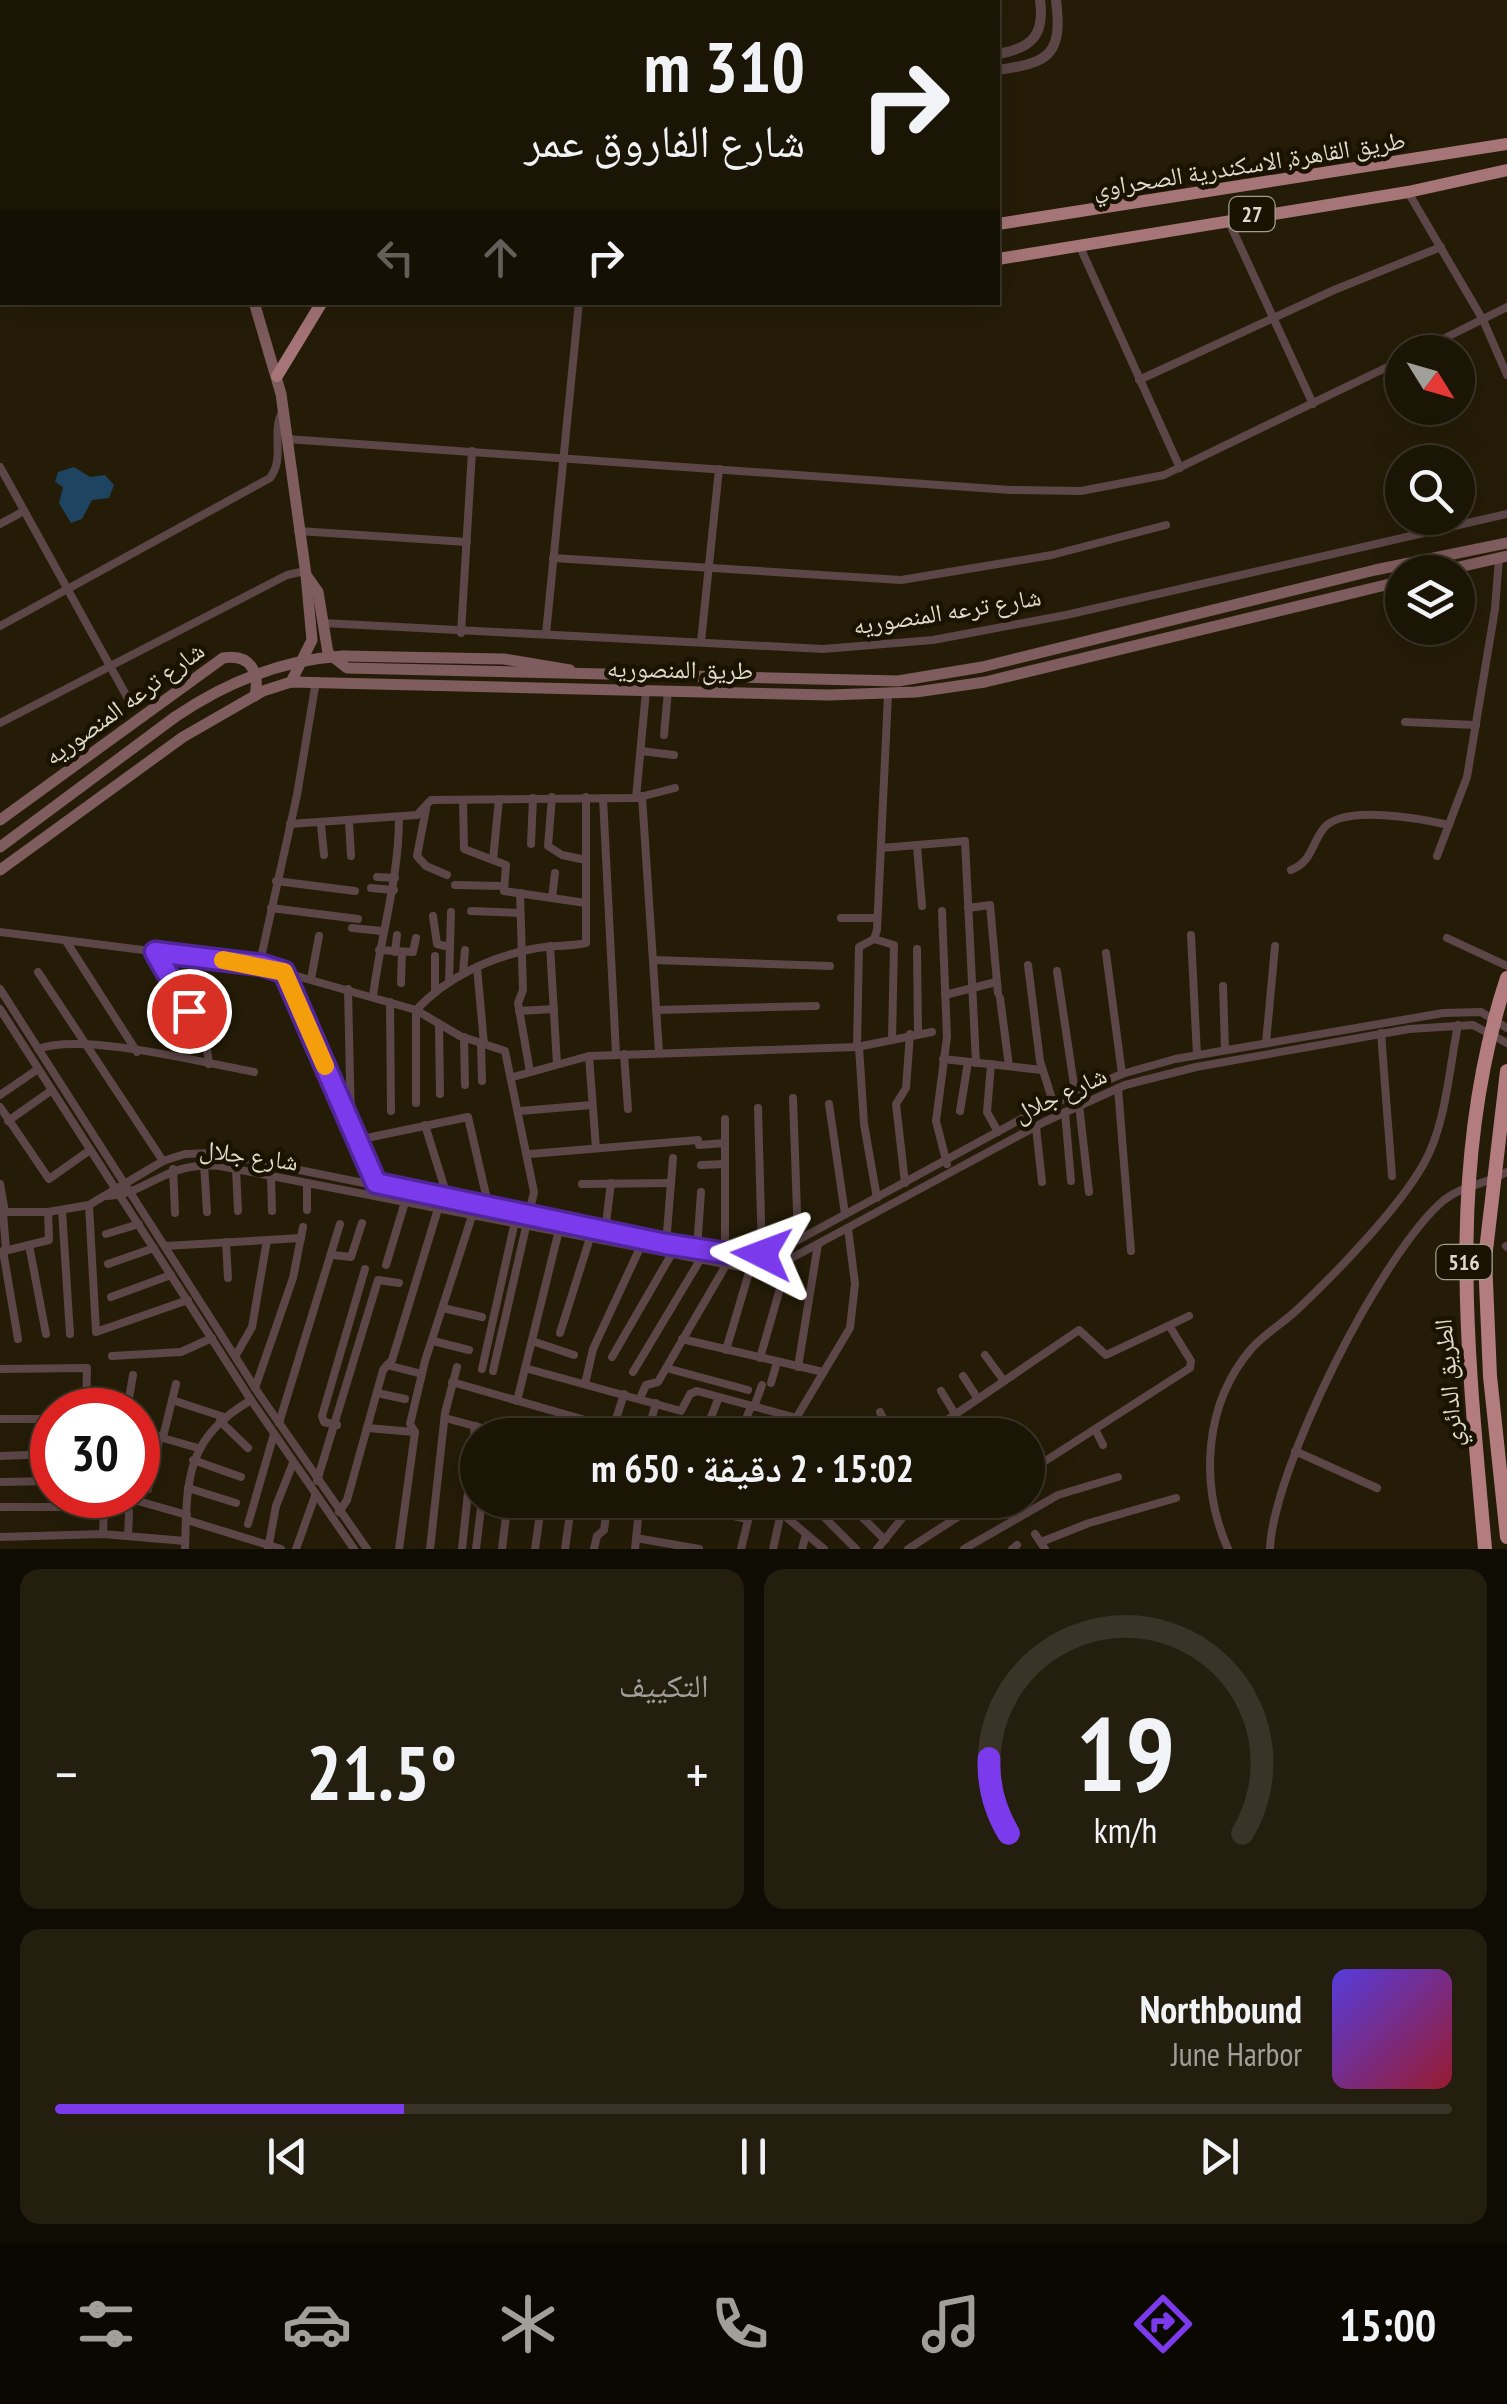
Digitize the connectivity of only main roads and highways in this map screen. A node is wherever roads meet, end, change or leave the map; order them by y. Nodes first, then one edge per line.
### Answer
1 (1507, 144) edge
2 (1507, 170) edge
3 (1000, 224) edge
4 (1000, 259) edge
5 (255, 305) edge
6 (320, 305) edge
7 (277, 376) junction
8 (1507, 543) edge
9 (1503, 557) edge
10 (1475, 563) edge
11 (306, 573) junction
12 (1385, 585) edge
13 (1179, 618) junction
14 (1183, 634) junction
15 (589, 676) junction
16 (291, 682) junction
17 (254, 696) junction
18 (0, 820) edge
19 (0, 846) edge
20 (0, 870) edge
21 (1507, 978) edge
22 (1507, 1071) edge
23 (1507, 1538) edge
24 (1485, 1549) edge

1 - 3 highway, طريق القاهرة, الاسكندرية الصحراوي / 27
2 - 4 highway, طريق القاهرة, الاسكندرية الصحراوي / 27
5 - 7 main road
6 - 7 highway
7 - 11 main road
8 - 13 main road, طريق المنصوريه
9 - 10 main road
11 - 15 main road, طريق المنصوريه
11 - 16 main road
12 - 14 main road, طريق المنصوريه
13 - 14 main road
13 - 15 main road, طريق المنصوريه
14 - 16 main road, طريق المنصوريه
15 - 19 main road, bridge
16 - 17 main road, طريق المنصوريه
17 - 18 main road, شارع ترعه المنصوريه
17 - 20 main road, طريق المنصوريه
21 - 24 highway, الطريق الدائري / 516, bridge
22 - 23 highway, الطريق الدائري / 516, bridge

